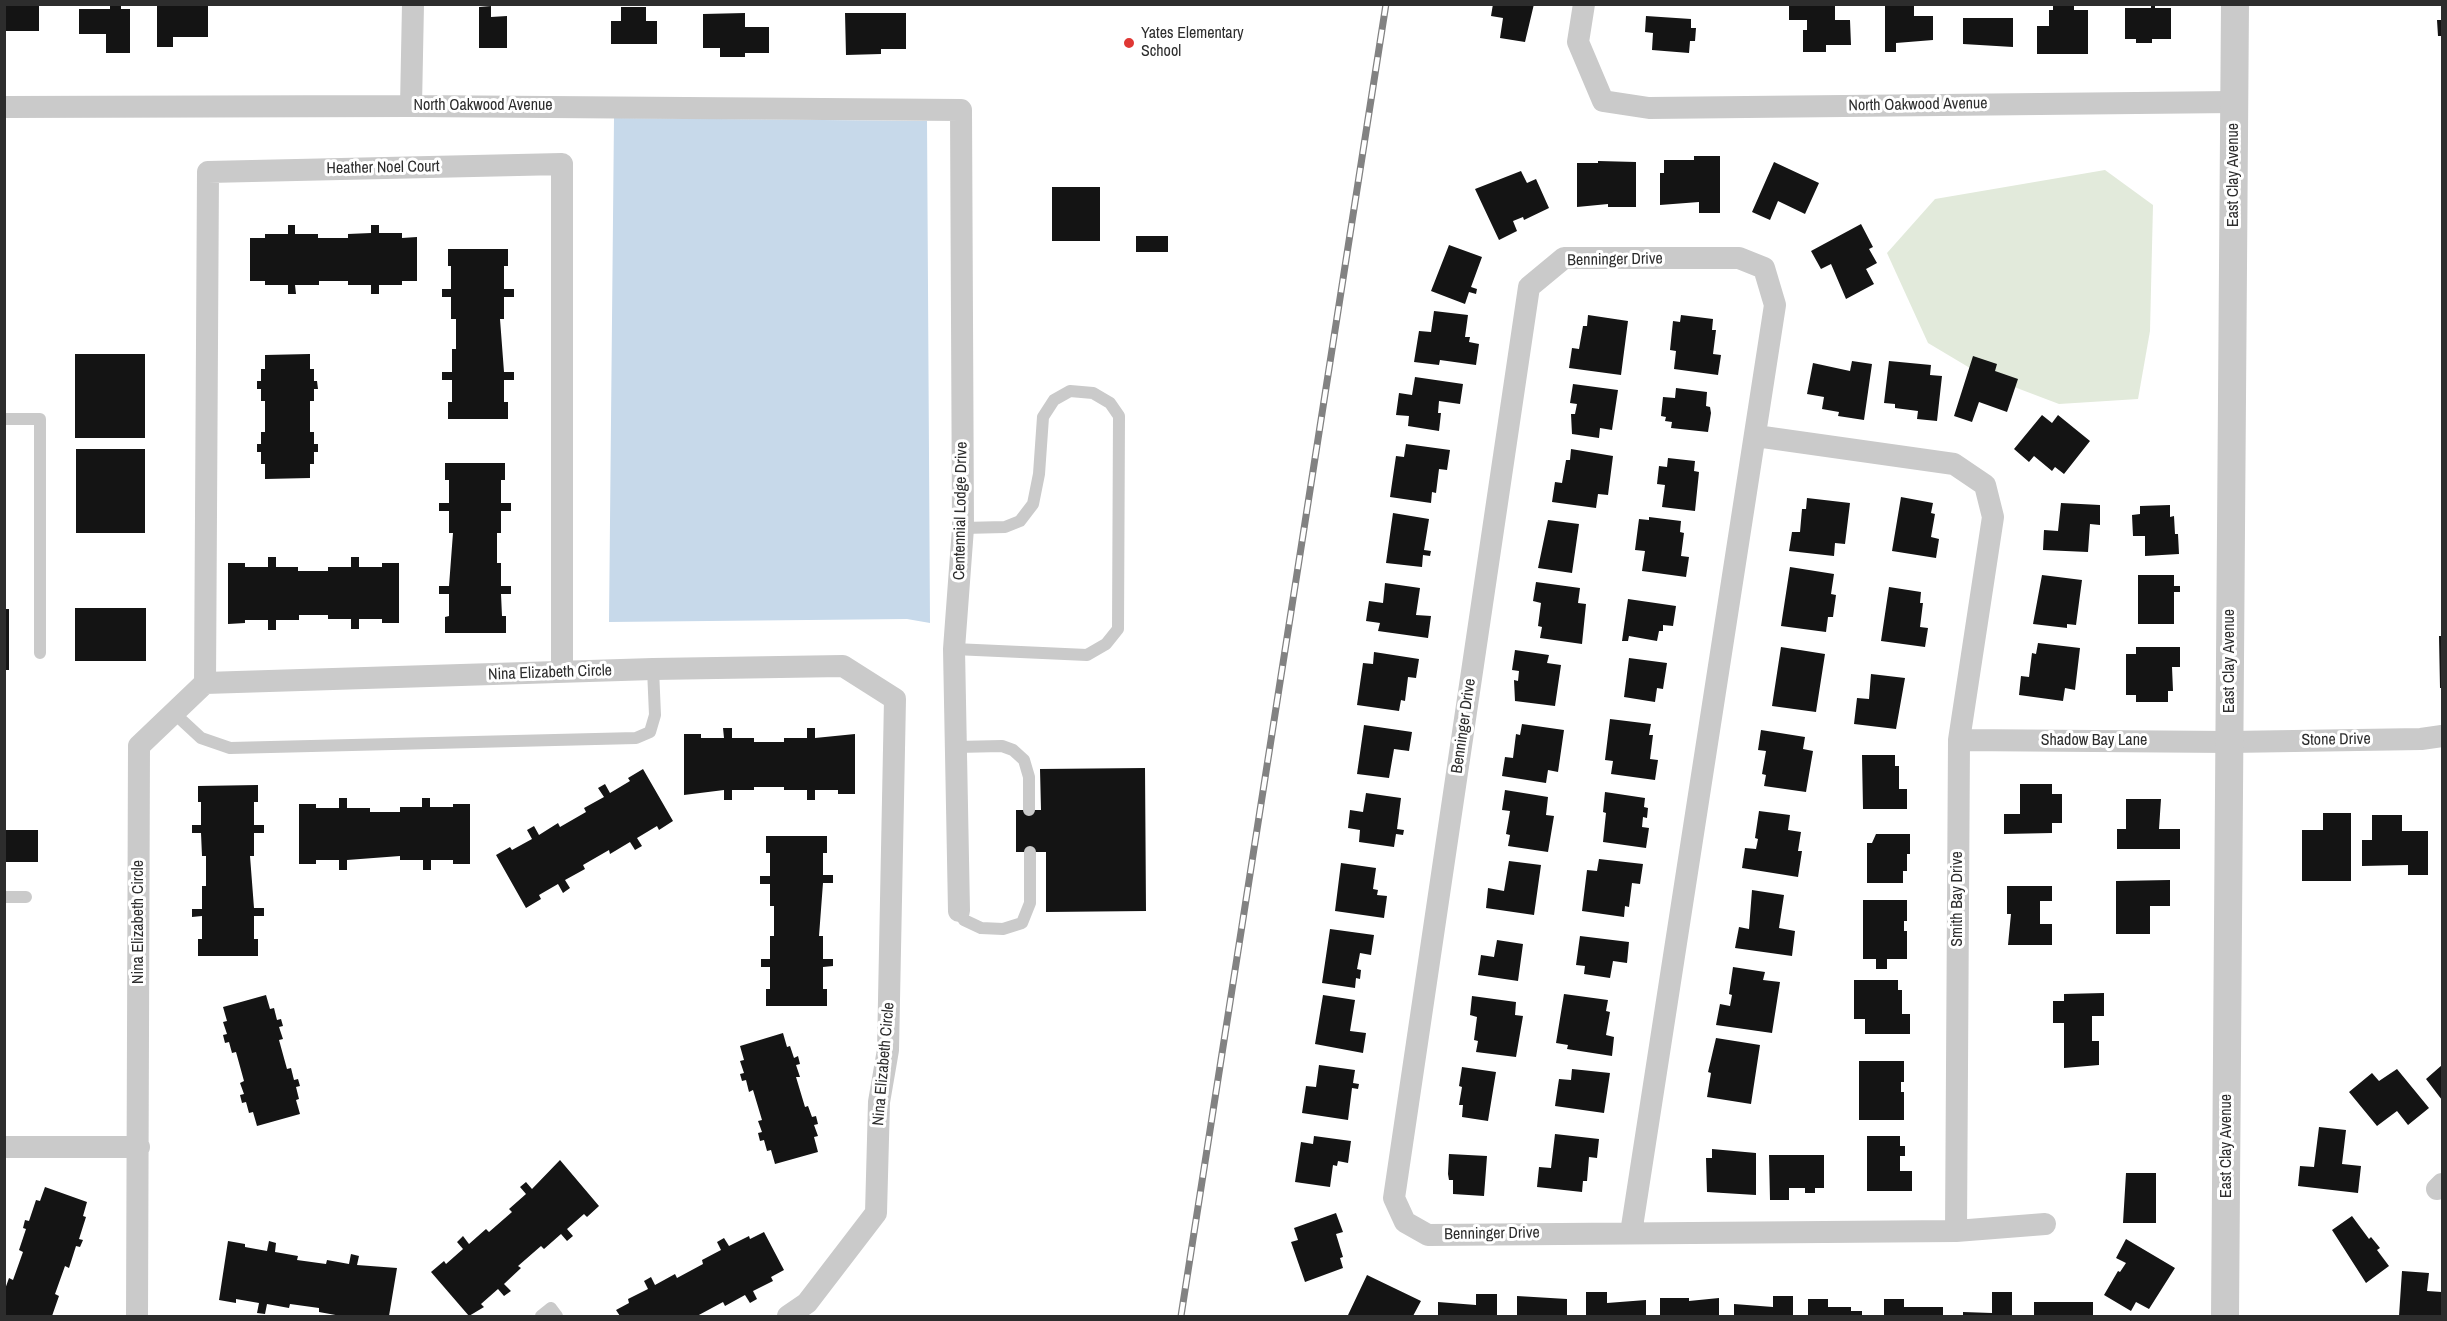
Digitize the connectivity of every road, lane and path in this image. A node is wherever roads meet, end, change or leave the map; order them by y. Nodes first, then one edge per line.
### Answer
1 (413, 4) edge
2 (1584, 4) edge
3 (2235, 4) edge
4 (2234, 102) junction
5 (411, 106) junction
6 (4, 107) edge
7 (961, 110) joint
8 (4, 419) edge
9 (1756, 436) junction
10 (963, 528) junction
11 (954, 649) junction
12 (40, 653) dead end
13 (652, 669) junction
14 (562, 672) junction
15 (205, 683) junction
16 (174, 713) junction
17 (2442, 735) edge
18 (1959, 740) junction
19 (2230, 742) junction
20 (956, 747) junction
21 (1029, 810) dead end
22 (1030, 852) dead end
23 (4, 897) edge
24 (26, 897) dead end
25 (959, 911) joint
26 (4, 1147) edge
27 (139, 1147) junction
28 (2045, 1224) dead end
29 (1956, 1231) junction
30 (1631, 1233) junction
31 (137, 1317) edge
32 (541, 1317) edge
33 (557, 1317) edge
34 (788, 1317) edge
35 (2225, 1317) edge

1 - 5 street
2 - 4 street, North Oakwood Avenue
3 - 4 street, East Clay Avenue
4 - 19 street, East Clay Avenue
5 - 6 street, North Oakwood Avenue
5 - 7 street, North Oakwood Avenue
7 - 10 street, Centennial Lodge Drive
8 - 12 lane
9 - 18 street, Smith Bay Drive
9 - 30 street, Benninger Drive
9 - 30 street, Benninger Drive
10 - 11 street, Centennial Lodge Drive
10 - 11 lane
11 - 20 street, Centennial Lodge Drive
13 - 14 street, Nina Elizabeth Circle
13 - 16 lane
13 - 34 street, Nina Elizabeth Circle
14 - 15 street, Nina Elizabeth Circle
14 - 15 street, Heather Noel Court
15 - 16 street, Nina Elizabeth Circle
16 - 27 street, Nina Elizabeth Circle
17 - 19 street, Stone Drive
18 - 19 street, Shadow Bay Lane
18 - 29 street, Smith Bay Drive
19 - 35 street, East Clay Avenue
20 - 21 lane
20 - 25 street, Centennial Lodge Drive
22 - 25 lane
23 - 24 lane
26 - 27 street
27 - 31 street, Nina Elizabeth Circle
28 - 29 street
29 - 30 street
32 - 33 lane

